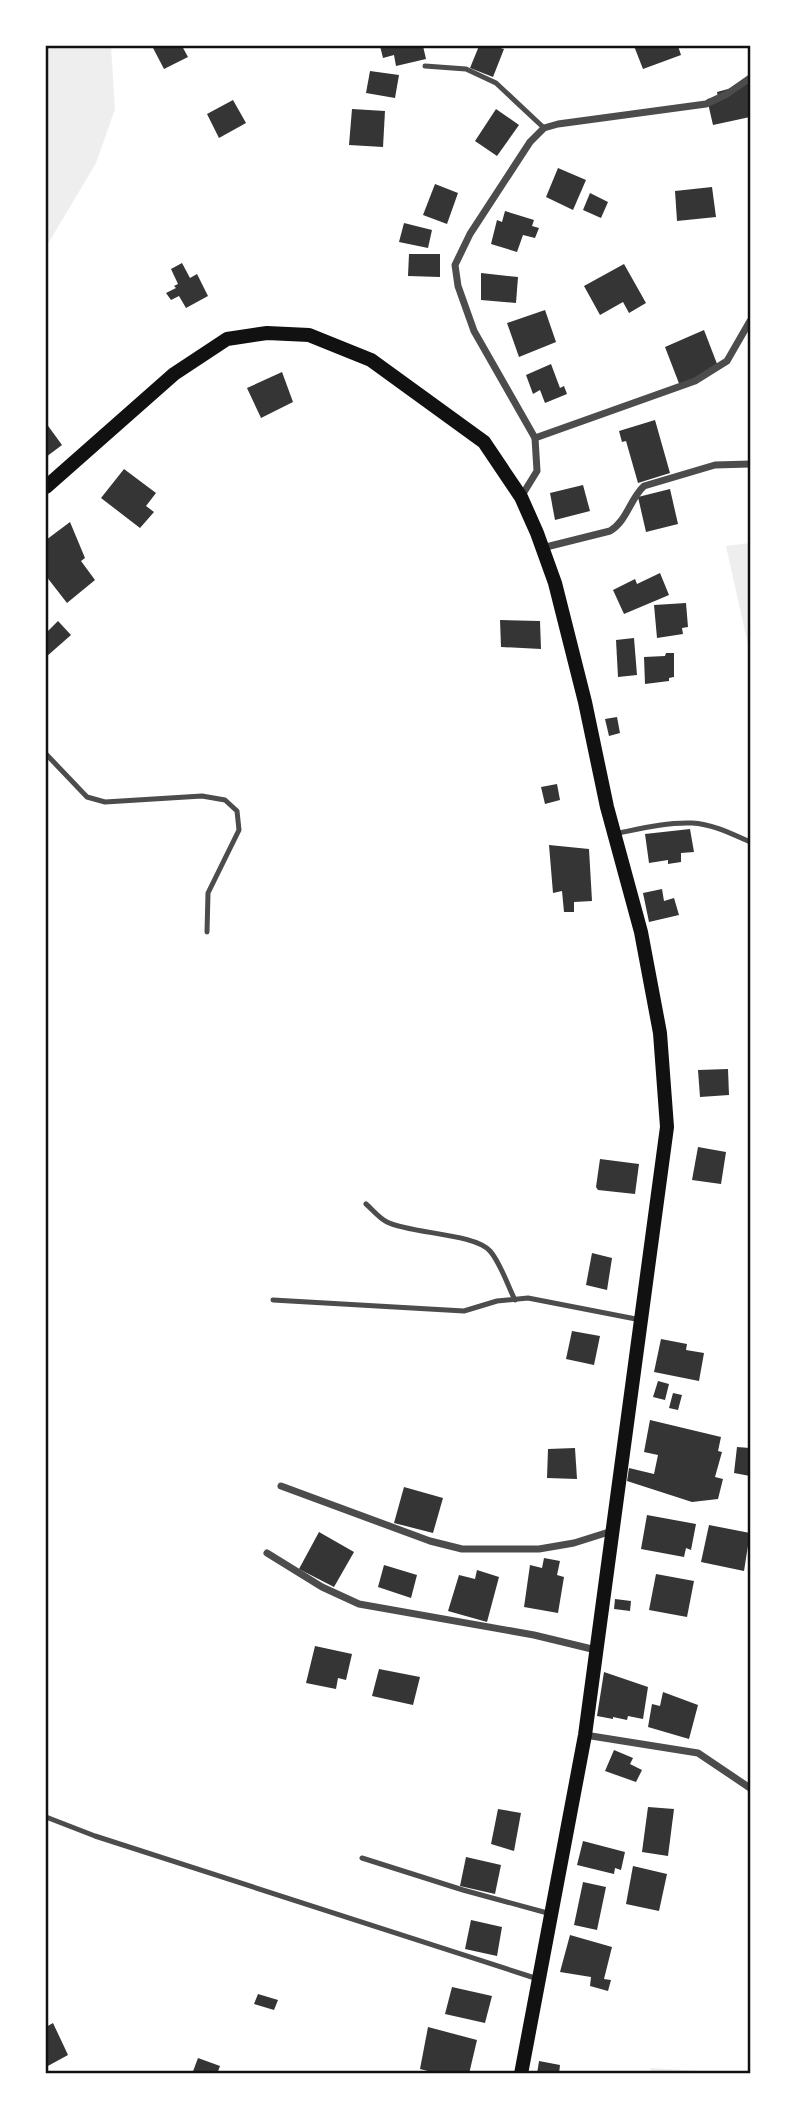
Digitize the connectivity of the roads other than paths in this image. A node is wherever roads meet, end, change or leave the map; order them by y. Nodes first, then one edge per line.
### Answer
1 (425, 66) dead end
2 (751, 78) edge
3 (544, 128) junction
4 (751, 321) edge
5 (535, 438) junction
6 (751, 464) edge
7 (46, 487) edge
8 (521, 497) junction
9 (542, 548) junction
10 (46, 754) edge
11 (614, 834) junction
12 (751, 842) edge
13 (207, 932) dead end
14 (366, 1204) dead end
15 (273, 1300) dead end
16 (515, 1300) junction
17 (641, 1320) junction
18 (281, 1486) dead end
19 (612, 1531) junction
20 (267, 1553) dead end
21 (596, 1650) junction
22 (585, 1735) junction
23 (751, 1788) edge
24 (46, 1817) edge
25 (362, 1858) dead end
26 (551, 1914) junction
27 (538, 1979) junction
28 (521, 2074) edge

1 - 3 lane
2 - 3 street
3 - 5 street
4 - 5 street
5 - 8 street
6 - 9 street
7 - 8 main road
8 - 9 main road
9 - 11 main road
10 - 13 lane
11 - 12 lane
11 - 17 main road
14 - 16 lane
15 - 16 lane
16 - 17 lane
17 - 19 main road
18 - 19 street
19 - 21 main road
20 - 21 street
21 - 22 main road
22 - 23 street
22 - 26 main road
24 - 27 lane
25 - 26 lane
26 - 27 main road
27 - 28 main road

